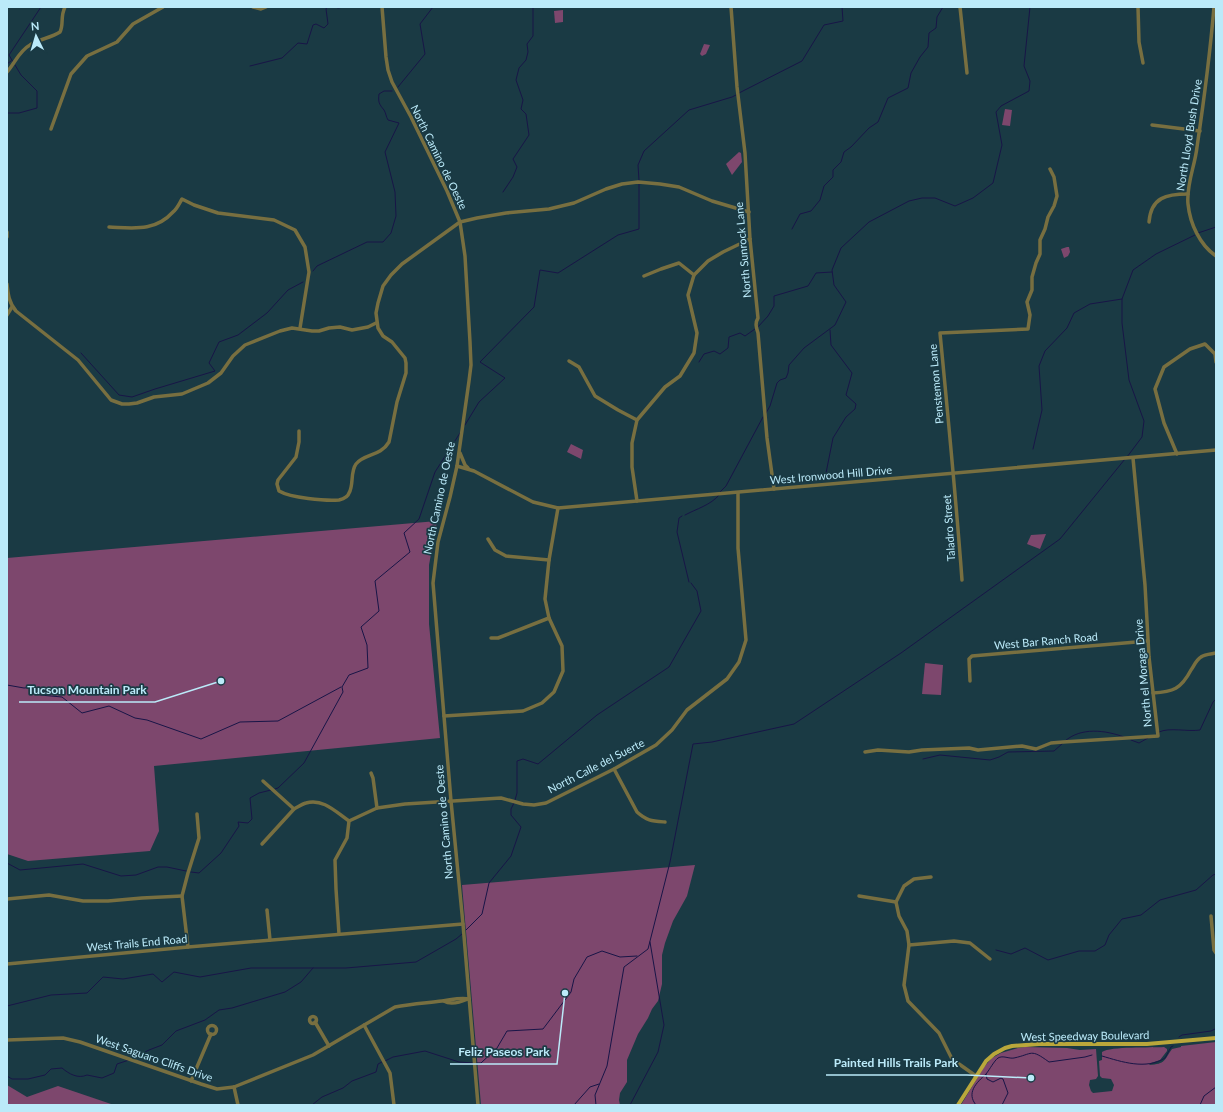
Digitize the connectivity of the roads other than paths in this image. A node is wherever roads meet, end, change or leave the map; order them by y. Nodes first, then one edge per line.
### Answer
1 (65, 7) edge
2 (163, 7) edge
3 (253, 7) edge
4 (266, 7) edge
5 (382, 7) edge
6 (731, 7) edge
7 (960, 7) edge
8 (1138, 7) edge
9 (1214, 7) edge
10 (1143, 63) dead end
11 (7, 72) edge
12 (967, 73) dead end
13 (1152, 125) dead end
14 (51, 129) dead end
15 (1200, 132) junction
16 (1050, 168) dead end
17 (1188, 194) junction
18 (749, 212) junction
19 (460, 222) junction
20 (1149, 222) dead end
21 (109, 227) dead end
22 (7, 232) edge
23 (7, 237) edge
24 (750, 239) junction
25 (1216, 256) edge
26 (694, 275) junction
27 (644, 276) dead end
28 (7, 284) edge
29 (12, 306) junction
30 (7, 315) edge
31 (376, 323) junction
32 (300, 328) junction
33 (569, 362) dead end
34 (1216, 362) edge
35 (637, 420) junction
36 (299, 431) dead end
37 (1216, 450) edge
38 (459, 451) junction
39 (1177, 454) junction
40 (1133, 458) junction
41 (457, 466) junction
42 (471, 470) junction
43 (954, 474) junction
44 (774, 490) junction
45 (738, 493) junction
46 (637, 501) junction
47 (558, 508) junction
48 (488, 539) dead end
49 (549, 560) junction
50 (962, 580) dead end
51 (549, 618) junction
52 (491, 638) dead end
53 (1148, 641) junction
54 (1216, 653) edge
55 (970, 682) dead end
56 (1153, 693) junction
57 (444, 716) junction
58 (865, 752) dead end
59 (614, 769) junction
60 (371, 773) dead end
61 (263, 781) dead end
62 (451, 801) junction
63 (377, 808) junction
64 (294, 809) junction
65 (197, 814) dead end
66 (349, 821) junction
67 (665, 822) dead end
68 (262, 844) dead end
69 (931, 877) dead end
70 (182, 896) junction
71 (859, 896) dead end
72 (7, 899) edge
73 (896, 902) junction
74 (267, 910) dead end
75 (1211, 916) dead end
76 (463, 924) junction
77 (339, 934) junction
78 (270, 940) junction
79 (909, 945) junction
80 (188, 947) junction
81 (1216, 953) edge
82 (990, 959) dead end
83 (7, 964) edge
84 (470, 999) junction
85 (315, 1022) dead end
86 (364, 1025) junction
87 (211, 1034) dead end
88 (1216, 1038) edge
89 (7, 1040) edge
90 (329, 1046) junction
91 (976, 1076) junction
92 (191, 1081) junction
93 (234, 1087) junction
94 (238, 1105) edge
95 (394, 1105) edge
96 (478, 1105) edge
97 (958, 1105) edge

1 - 11 street
2 - 14 street
3 - 4 street
5 - 19 street, North Camino de Oeste
6 - 18 street, North Sunrock Lane
7 - 12 street
8 - 10 street
9 - 15 street, North Lloyd Bush Drive
13 - 15 street
15 - 17 street, North Lloyd Bush Drive
16 - 43 street, Penstemon Lane
17 - 20 street
17 - 25 street, North Lloyd Bush Drive
18 - 19 street
18 - 24 street, North Sunrock Lane
19 - 31 street
19 - 38 street, North Camino de Oeste
21 - 32 street
22 - 23 street
24 - 26 street
24 - 44 street, North Sunrock Lane
26 - 27 street
26 - 35 street
28 - 29 street
29 - 30 street
29 - 32 street
31 - 32 street
31 - 36 street
33 - 35 street
34 - 39 street
35 - 46 street
37 - 39 street, West Ironwood Hill Drive
38 - 41 street, North Camino de Oeste
38 - 42 street
39 - 40 street, West Ironwood Hill Drive
40 - 43 street, West Ironwood Hill Drive
40 - 53 street, North el Moraga Drive
41 - 42 street, West Ironwood Hill Drive
41 - 57 street, North Camino de Oeste
42 - 47 street, West Ironwood Hill Drive
43 - 44 street, West Ironwood Hill Drive
43 - 50 street, Taladro Street
44 - 45 street, West Ironwood Hill Drive
45 - 46 street, West Ironwood Hill Drive
45 - 59 street, North Calle del Suerte
46 - 47 street, West Ironwood Hill Drive
47 - 49 street
48 - 49 street
49 - 51 street
51 - 52 street
51 - 57 street
53 - 55 street, West Bar Ranch Road
53 - 56 street, North el Moraga Drive
54 - 56 street
56 - 58 street, North el Moraga Drive
57 - 62 street, North Camino de Oeste
59 - 62 street, North Calle del Suerte
59 - 67 street
60 - 63 street
61 - 64 street
62 - 63 street, North Calle del Suerte
62 - 76 street, North Camino de Oeste
63 - 66 street, North Calle del Suerte
64 - 66 street
64 - 68 street
65 - 70 street
66 - 77 street
69 - 73 street
70 - 72 street
70 - 80 street
71 - 73 street
73 - 79 street
74 - 78 street
75 - 81 street
76 - 77 street, West Trails End Road
76 - 84 street, North Camino de Oeste
77 - 78 street, West Trails End Road
78 - 80 street, West Trails End Road
79 - 82 street
79 - 91 street
80 - 83 street, West Trails End Road
84 - 86 street, West Saguaro Cliffs Drive
84 - 96 street, North Camino de Oeste
85 - 90 street
86 - 90 street, West Saguaro Cliffs Drive
86 - 95 street
87 - 92 street
88 - 91 main road, West Speedway Boulevard
89 - 92 street, West Saguaro Cliffs Drive
90 - 93 street, West Saguaro Cliffs Drive
91 - 97 main road, West Speedway Boulevard
92 - 93 street, West Saguaro Cliffs Drive
93 - 94 street

